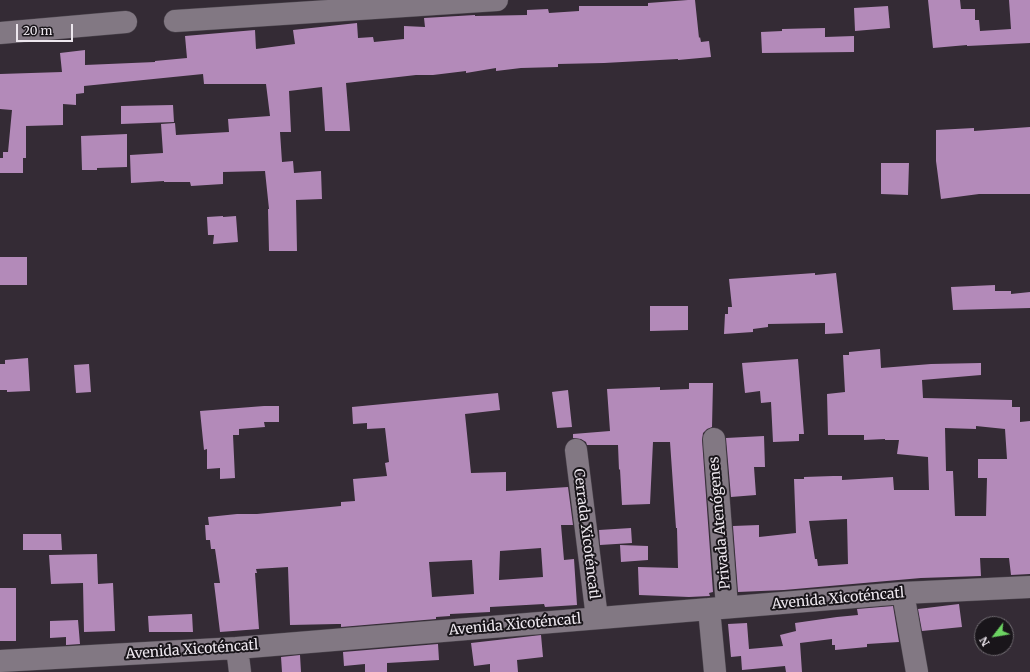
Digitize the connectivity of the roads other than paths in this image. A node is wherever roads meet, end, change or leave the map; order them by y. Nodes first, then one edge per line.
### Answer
1 (497, 0) edge
2 (126, 22) dead end
3 (175, 22) dead end
4 (0, 33) edge
5 (714, 439) dead end
6 (576, 450) dead end
7 (1030, 587) edge
8 (903, 593) junction
9 (718, 608) junction
10 (597, 618) junction
11 (237, 648) junction
12 (0, 661) edge
13 (240, 672) edge
14 (715, 672) edge
15 (917, 672) edge

1 - 3 street
2 - 4 street
5 - 9 street, Privada Atenógenes
6 - 10 street, Cerrada Xicoténcatl
7 - 8 street, Avenida Xicoténcatl
8 - 9 street, Avenida Xicoténcatl
8 - 15 street
9 - 10 street, Avenida Xicoténcatl
9 - 14 street, Privada Atenógenes
10 - 11 street, Avenida Xicoténcatl
11 - 12 street, Avenida Xicoténcatl
11 - 13 street

